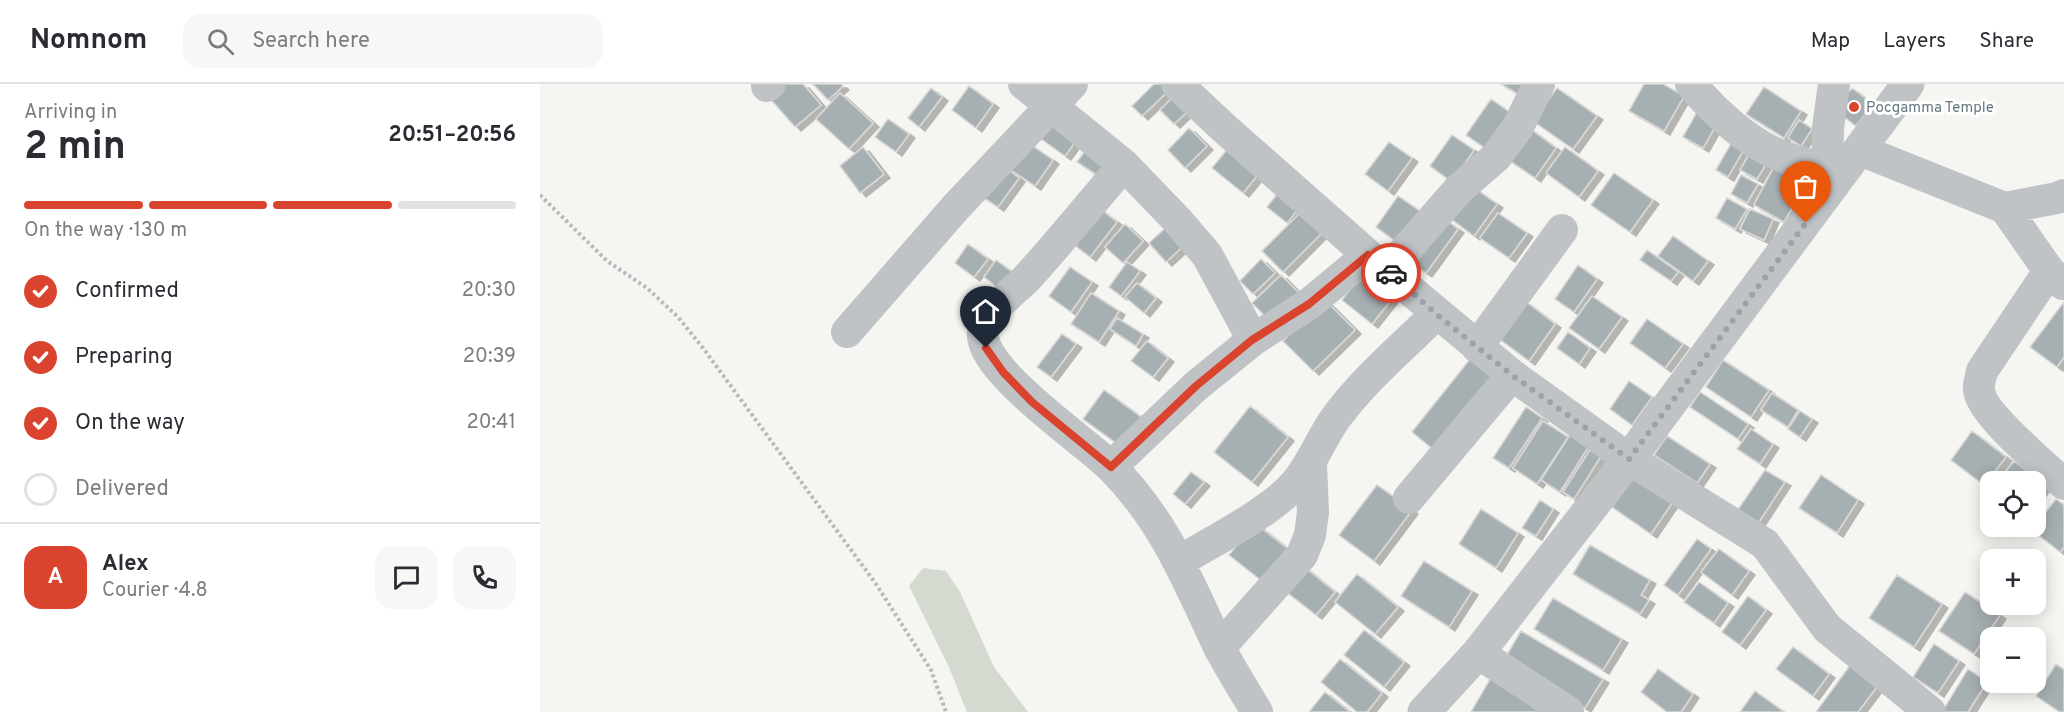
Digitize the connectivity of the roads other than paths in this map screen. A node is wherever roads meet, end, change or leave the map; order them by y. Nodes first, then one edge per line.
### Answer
1 (1024, 84) edge
2 (1177, 84) edge
3 (1539, 84) edge
4 (1691, 84) edge
5 (1834, 84) edge
6 (1908, 84) edge
7 (1062, 95) edge
8 (1860, 150) junction
9 (1125, 165) junction
10 (1830, 178) junction
11 (2064, 195) edge
12 (2005, 208) junction
13 (1562, 230) dead end
14 (1378, 263) junction
15 (2056, 278) edge
16 (1436, 314) junction
17 (847, 332) dead end
18 (1252, 340) junction
19 (1477, 347) junction
20 (1512, 375) junction
21 (1629, 459) junction
22 (1311, 463) junction
23 (1111, 467) junction
24 (2064, 484) edge
25 (1409, 498) dead end
26 (1180, 561) junction
27 (1220, 647) junction
28 (1478, 653) junction
29 (1257, 712) edge
30 (1424, 712) edge
31 (1568, 712) edge
32 (1930, 712) edge

1 - 7 street
2 - 14 street
3 - 14 street
4 - 10 street
5 - 10 street
6 - 8 street
7 - 9 street
7 - 17 street
8 - 10 street
8 - 12 street
9 - 18 street
9 - 23 street
10 - 21 street
11 - 12 street
12 - 15 street
13 - 19 street
14 - 16 street
14 - 18 street
15 - 24 street
16 - 19 street
16 - 22 street
18 - 23 street
19 - 20 street
20 - 21 street
20 - 25 street
21 - 28 street
21 - 32 street
22 - 26 street
22 - 27 street
23 - 26 street
26 - 27 street
27 - 29 street
28 - 30 street
28 - 31 street

